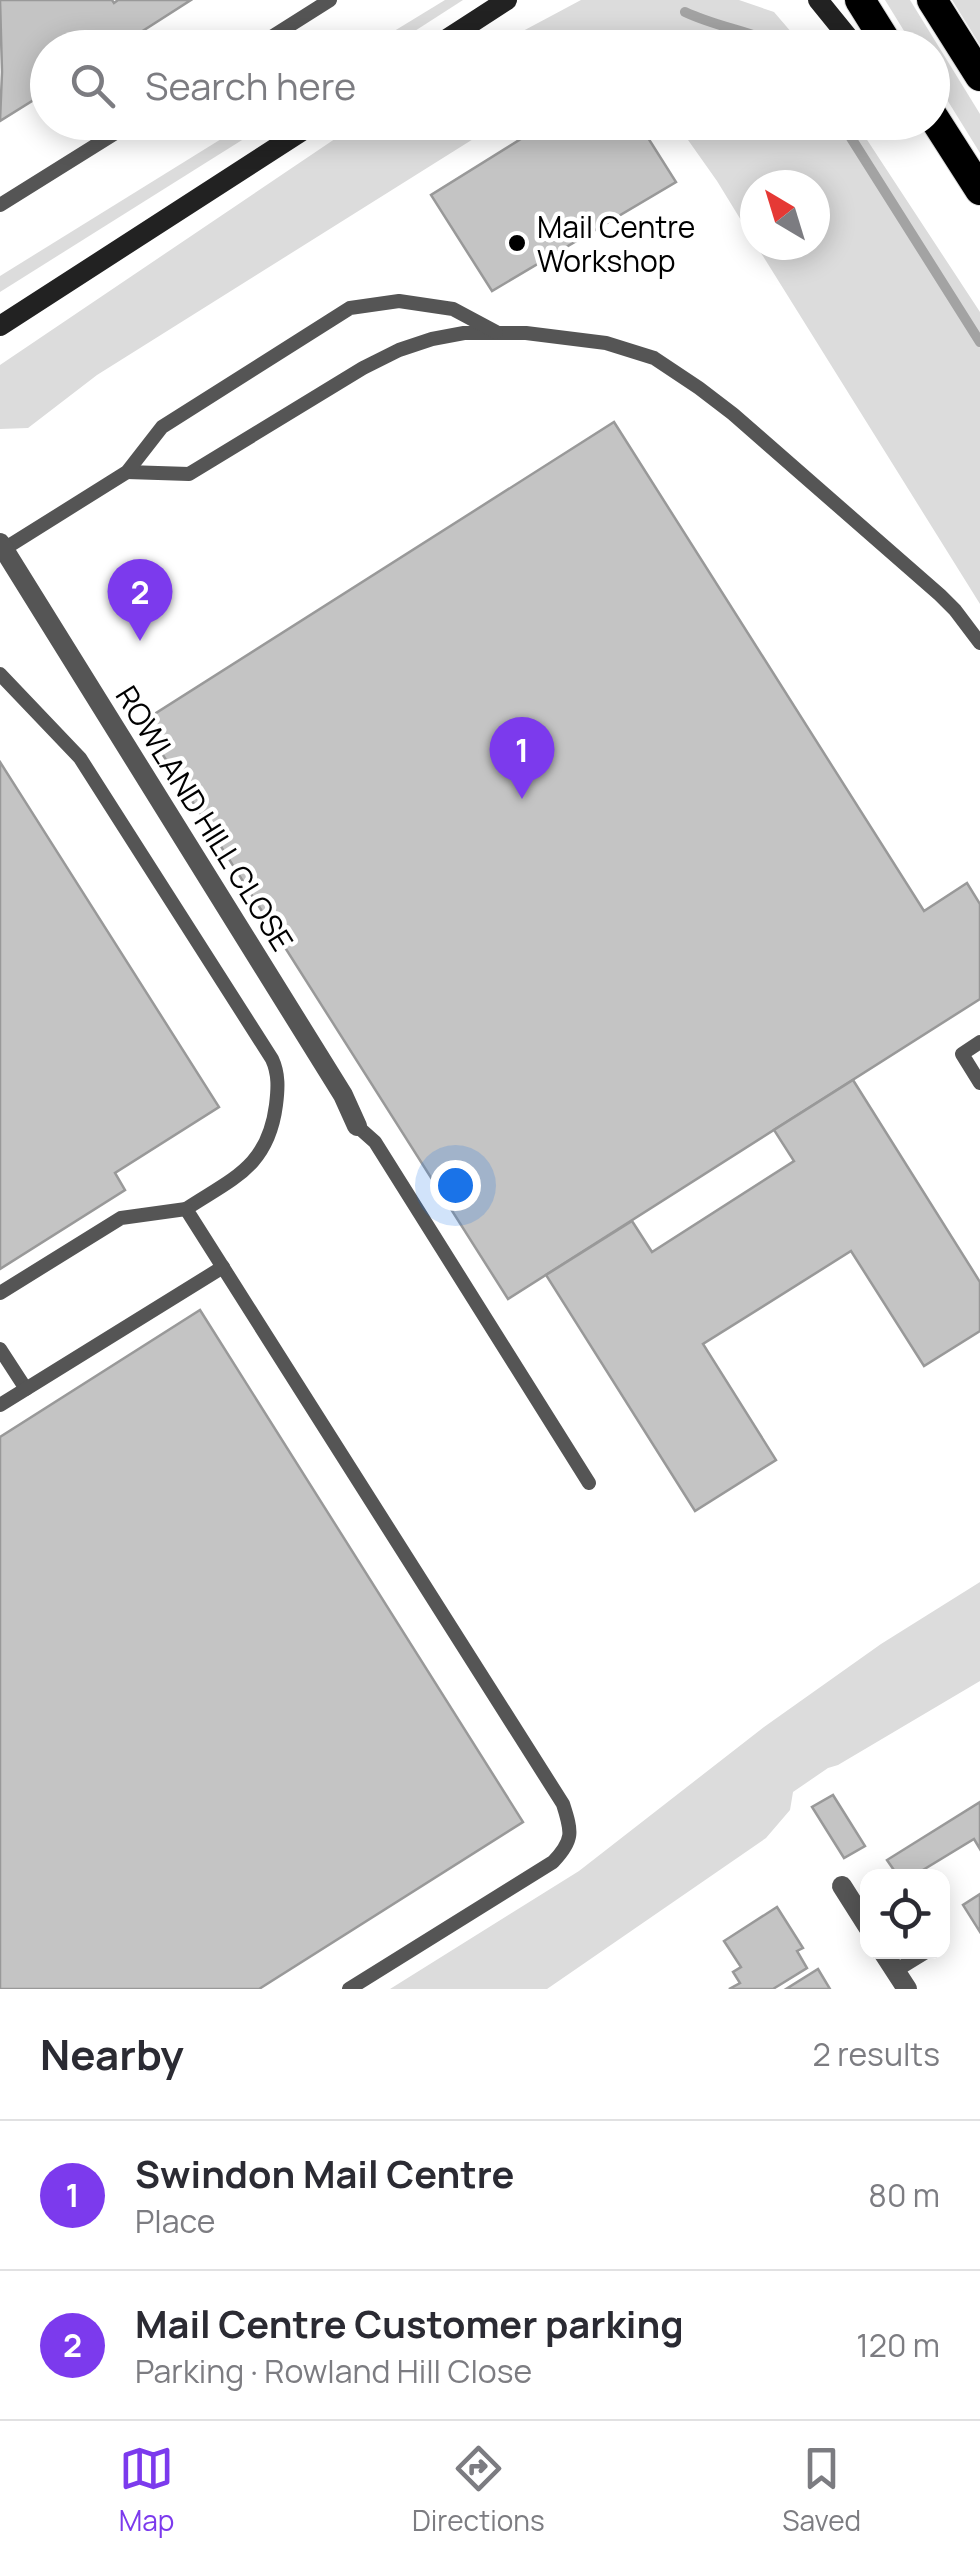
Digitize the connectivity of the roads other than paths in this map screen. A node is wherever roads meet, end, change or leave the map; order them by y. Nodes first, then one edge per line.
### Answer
1 (330, 0) edge
2 (506, 0) edge
3 (818, 0) edge
4 (860, 0) edge
5 (932, 0) edge
6 (282, 30) edge
7 (460, 30) edge
8 (843, 30) edge
9 (879, 30) edge
10 (980, 76) edge
11 (104, 140) edge
12 (288, 140) edge
13 (935, 140) edge
14 (948, 140) edge
15 (980, 192) edge
16 (0, 205) edge
17 (0, 326) edge
18 (497, 332) junction
19 (126, 472) junction
20 (2, 546) edge
21 (980, 643) edge
22 (0, 674) edge
23 (980, 1042) edge
24 (980, 1083) edge
25 (357, 1126) joint
26 (186, 1209) junction
27 (222, 1267) junction
28 (0, 1294) edge
29 (0, 1349) edge
30 (26, 1389) junction
31 (0, 1405) edge
32 (588, 1484) dead end
33 (842, 1886) dead end
34 (860, 1914) edge
35 (920, 1959) edge
36 (901, 1980) edge
37 (349, 1989) edge

1 - 6 lane
2 - 7 main road
3 - 8 main road
4 - 9 highway
5 - 10 highway
11 - 16 lane
12 - 17 main road
13 - 15 main road
14 - 15 highway
18 - 19 lane
18 - 19 lane
18 - 21 lane
19 - 20 lane
20 - 25 street, ROWLAND HILL CLOSE
22 - 26 lane
23 - 24 lane
25 - 32 lane
26 - 27 lane
26 - 28 lane
27 - 30 lane
27 - 37 lane
29 - 30 lane
30 - 31 lane
33 - 34 street
35 - 36 lane

